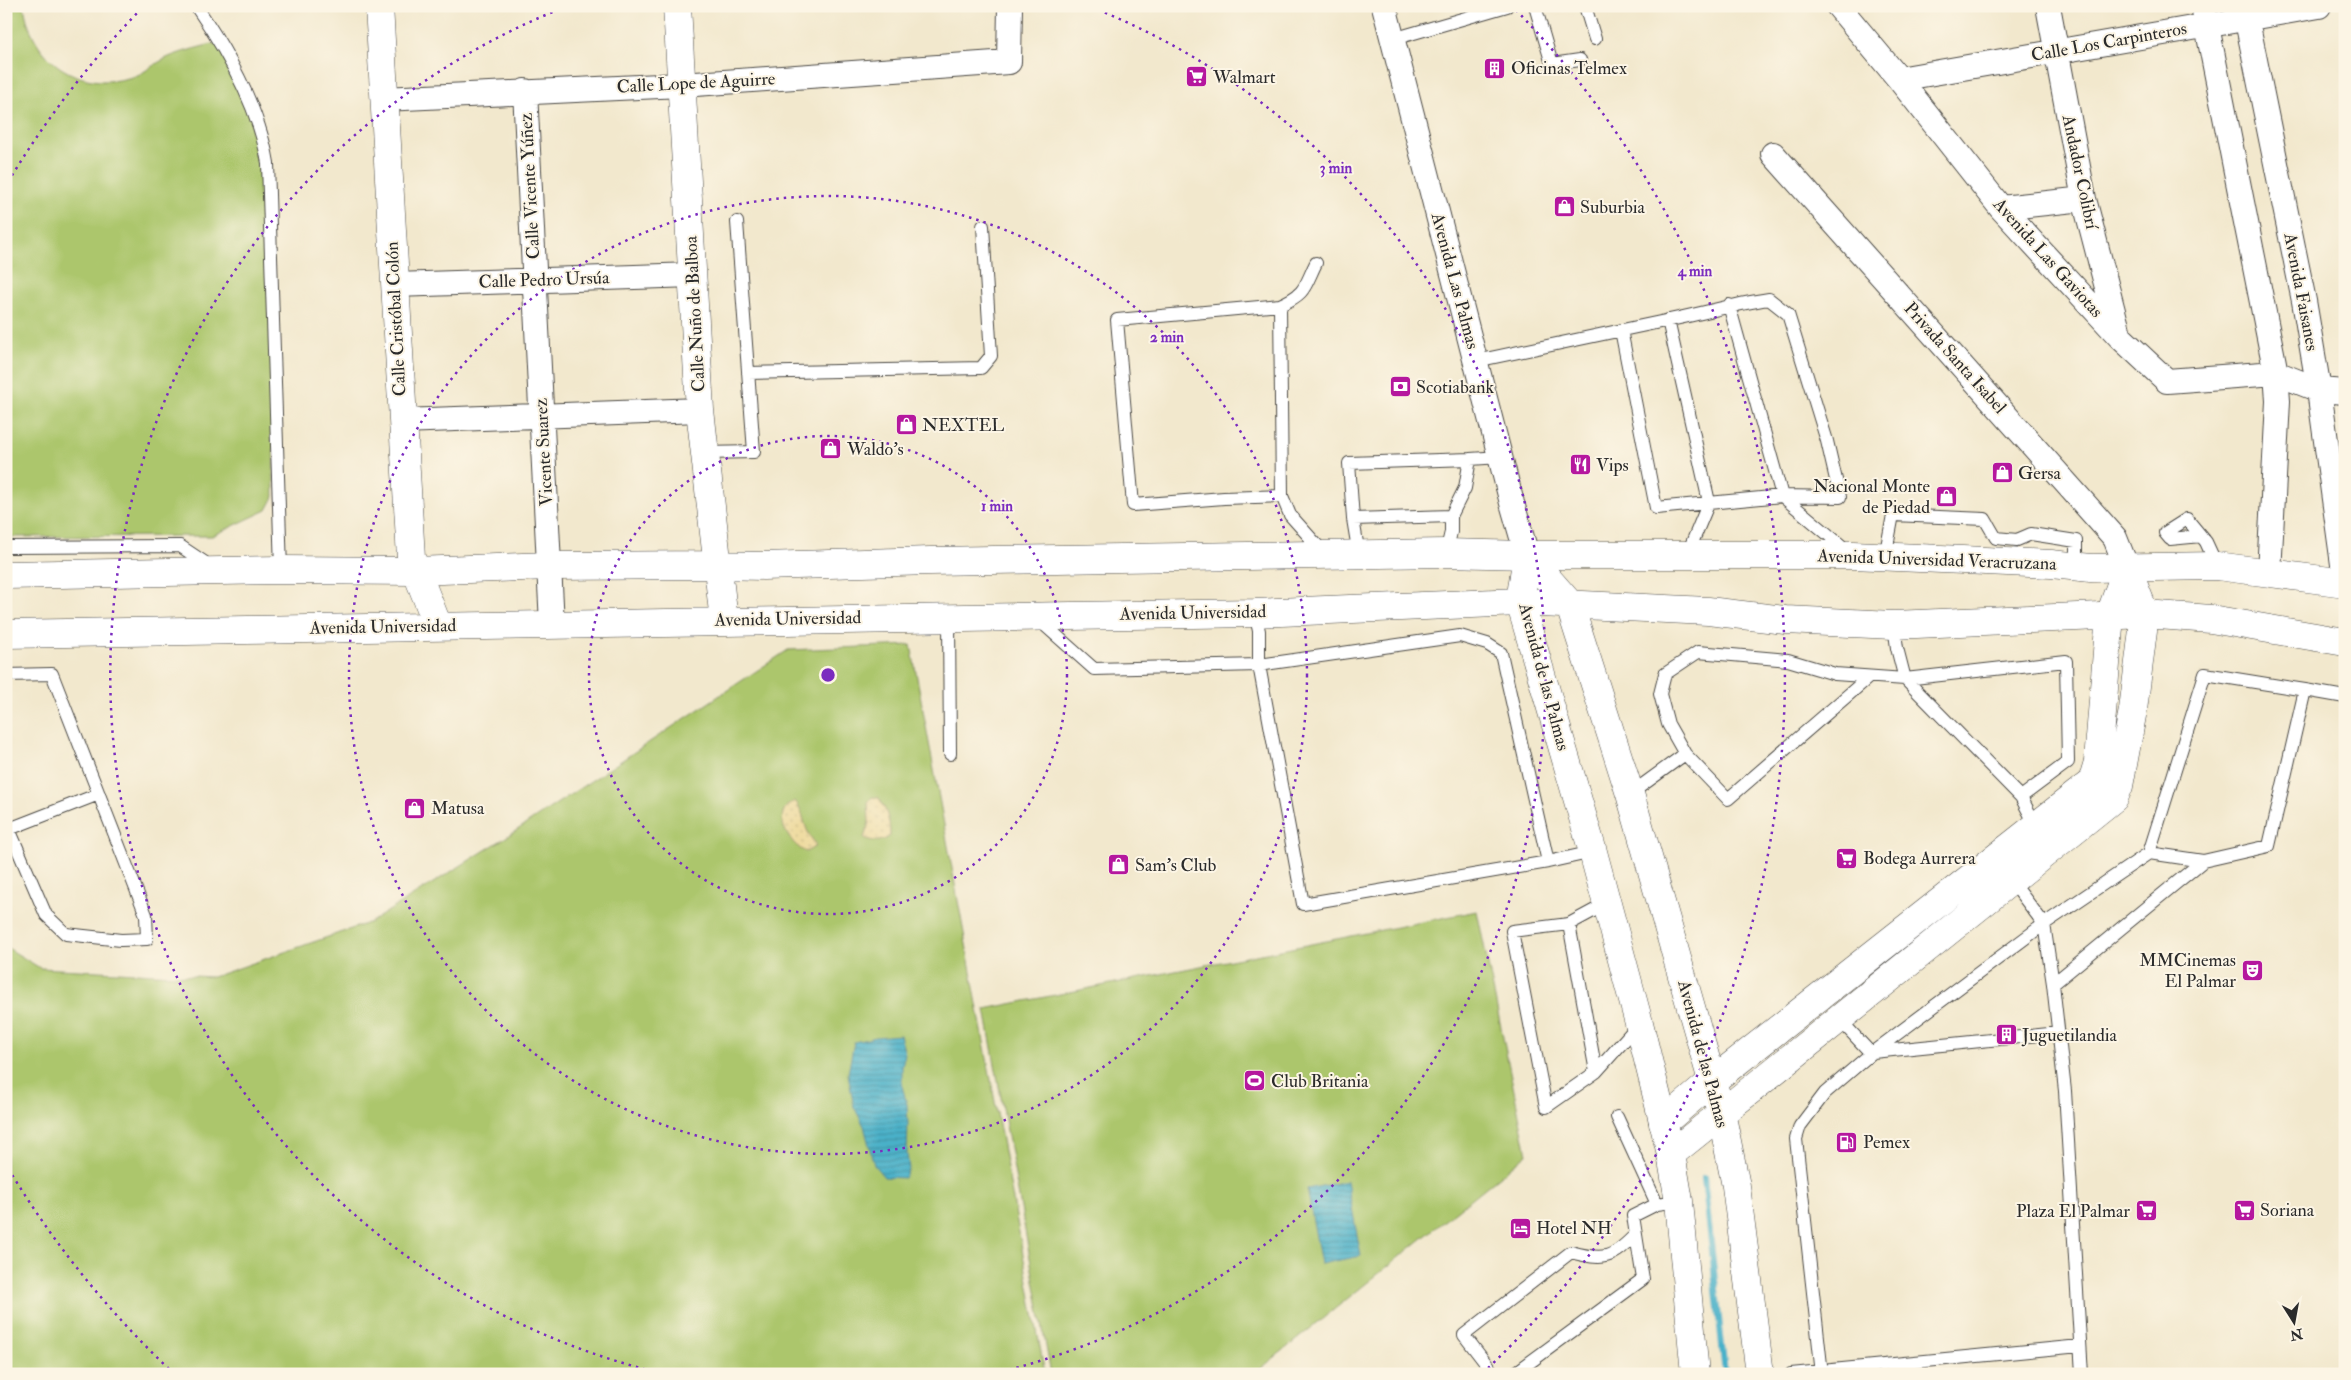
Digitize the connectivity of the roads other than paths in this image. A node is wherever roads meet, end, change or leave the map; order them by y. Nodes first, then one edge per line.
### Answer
1 (196, 6) edge
2 (379, 6) edge
3 (677, 6) edge
4 (1010, 6) edge
5 (1384, 6) edge
6 (1507, 6) edge
7 (1535, 6) edge
8 (1585, 6) edge
9 (1838, 6) edge
10 (2048, 6) edge
11 (2319, 6) edge
12 (2246, 12) edge
13 (2205, 16) edge
14 (1393, 39) junction
15 (1595, 39) dead end
16 (2056, 52) junction
17 (1580, 60) dead end
18 (1900, 78) junction
19 (682, 85) junction
20 (525, 91) junction
21 (383, 99) junction
22 (1773, 154) dead end
23 (2084, 200) junction
24 (2001, 208) junction
25 (737, 222) dead end
26 (983, 226) dead end
27 (1316, 263) dead end
28 (692, 275) junction
29 (535, 280) junction
30 (395, 285) junction
31 (1280, 305) junction
32 (1729, 305) junction
33 (1668, 320) junction
34 (1621, 330) junction
35 (2120, 336) junction
36 (1476, 361) junction
37 (748, 373) junction
38 (2276, 373) junction
39 (2319, 390) junction
40 (2345, 392) edge
41 (700, 410) junction
42 (543, 416) junction
43 (402, 421) junction
44 (705, 453) junction
45 (1501, 457) junction
46 (1470, 459) junction
47 (1282, 496) junction
48 (1782, 496) junction
49 (1709, 502) junction
50 (1451, 516) junction
51 (1353, 519) junction
52 (2342, 528) edge
53 (2202, 536) dead end
54 (6, 547) edge
55 (1446, 553) junction
56 (1359, 554) junction
57 (1326, 555) junction
58 (1527, 555) junction
59 (1687, 555) junction
60 (1852, 556) junction
61 (1885, 557) junction
62 (718, 564) junction
63 (549, 566) junction
64 (2076, 566) junction
65 (2217, 566) junction
66 (2127, 568) junction
67 (281, 570) junction
68 (217, 571) junction
69 (415, 571) junction
70 (2269, 573) junction
71 (6, 574) edge
72 (2345, 581) edge
73 (1520, 602) junction
74 (1569, 604) junction
75 (1255, 612) junction
76 (2145, 614) junction
77 (1034, 615) junction
78 (2110, 615) junction
79 (949, 616) junction
80 (724, 621) junction
81 (552, 624) junction
82 (1894, 625) junction
83 (438, 626) junction
84 (6, 634) edge
85 (2345, 642) edge
86 (1259, 665) junction
87 (6, 675) edge
88 (1869, 677) junction
89 (1905, 680) junction
90 (2305, 690) junction
91 (2345, 697) edge
92 (950, 754) dead end
93 (1685, 754) junction
94 (99, 794) junction
95 (1630, 794) junction
96 (2021, 797) junction
97 (8, 825) edge
98 (2036, 826) junction
99 (2052, 848) junction
100 (1593, 852) junction
101 (2149, 853) junction
102 (1995, 859) junction
103 (2203, 861) junction
104 (1548, 862) junction
105 (2011, 880) junction
106 (1606, 904) junction
107 (1569, 924) junction
108 (2044, 924) junction
109 (1870, 958) junction
110 (1888, 979) junction
111 (2053, 984) junction
112 (1840, 1020) junction
113 (1639, 1023) junction
114 (2059, 1034) junction
115 (1873, 1052) junction
116 (1596, 1072) junction
117 (1711, 1082) junction
118 (1720, 1112) junction
119 (1617, 1117) dead end
120 (1663, 1123) junction
121 (1671, 1154) junction
122 (1668, 1203) junction
123 (1636, 1234) junction
124 (2080, 1346) junction
125 (1822, 1372) edge
126 (1494, 1374) edge
127 (1514, 1374) edge
128 (1695, 1374) edge
129 (1760, 1374) edge
130 (1791, 1374) edge
131 (2082, 1374) edge

1 - 67 lane
2 - 21 main road, Calle Cristóbal Colón
3 - 19 main road, Calle Nuño de Balboa
4 - 19 street, Calle Lope de Aguirre
5 - 14 street, Avenida Las Palmas
6 - 14 lane
7 - 17 lane
8 - 15 lane
9 - 18 street, Avenida Las Gaviotas
10 - 16 street, Andador Colibrí
11 - 12 street, Calle Los Carpinteros
12 - 13 street, Calle Los Carpinteros
12 - 39 street, Avenida Faisanes
13 - 16 street, Calle Los Carpinteros
13 - 38 street
14 - 36 street, Avenida Las Palmas
16 - 18 street, Calle Los Carpinteros
16 - 23 street, Andador Colibrí
18 - 24 street, Avenida Las Gaviotas
19 - 20 street, Calle Lope de Aguirre
19 - 28 main road, Calle Nuño de Balboa
20 - 21 street, Calle Lope de Aguirre
20 - 29 street, Calle Vicente Yúñez
21 - 30 main road, Calle Cristóbal Colón
22 - 66 street, Privada Santa Isabel
23 - 24 street
23 - 35 street, Andador Colibrí
24 - 35 street, Avenida Las Gaviotas
25 - 37 lane
26 - 37 lane
27 - 31 lane
28 - 29 street, Calle Pedro Ursúa
28 - 41 main road, Calle Nuño de Balboa
29 - 30 street, Calle Pedro Ursúa
29 - 42 street, Vicente Suarez
30 - 43 main road, Calle Cristóbal Colón
31 - 47 lane
31 - 47 lane
32 - 33 lane
32 - 48 lane
32 - 48 lane
33 - 34 lane
33 - 49 lane
34 - 36 lane
34 - 49 lane
35 - 38 street, Avenida Las Gaviotas
36 - 45 street, Avenida Las Palmas
37 - 44 lane
38 - 39 street, Avenida Las Gaviotas
38 - 70 street
39 - 40 street, Avenida Las Gaviotas
39 - 52 street, Avenida Faisanes
41 - 42 street
41 - 44 main road, Calle Nuño de Balboa
42 - 43 street
42 - 63 street, Vicente Suarez
43 - 69 main road, Calle Cristóbal Colón
44 - 62 main road, Calle Nuño de Balboa
45 - 46 lane
45 - 58 street, Avenida Las Palmas
46 - 50 lane
46 - 51 lane
47 - 57 lane
48 - 49 lane
48 - 60 lane
49 - 59 lane
50 - 51 lane
50 - 55 lane
51 - 56 lane
52 - 72 street, Avenida Faisanes
53 - 65 lane
54 - 68 lane
55 - 56 main road
55 - 58 main road
56 - 57 main road
57 - 62 main road
58 - 59 main road, Avenida Universidad Veracruzana
58 - 73 main road, Avenida de las Palmas
58 - 74 main road, Avenida de las Palmas
59 - 60 main road, Avenida Universidad Veracruzana
60 - 61 main road, Avenida Universidad Veracruzana
61 - 64 main road, Avenida Universidad Veracruzana
61 - 64 lane
62 - 63 main road
62 - 80 main road, Calle Nuño de Balboa
63 - 69 main road
63 - 81 street, Vicente Suarez
64 - 66 main road, Avenida Universidad Veracruzana
65 - 66 main road, Avenida Universidad Veracruzana
65 - 70 main road, Avenida Universidad Veracruzana
66 - 76 main road
66 - 78 main road
67 - 68 main road
67 - 69 main road
68 - 71 main road
69 - 83 main road, Calle Cristóbal Colón
70 - 72 main road, Avenida Universidad Veracruzana
73 - 74 main road, Avenida Universidad
73 - 75 main road, Avenida Universidad
73 - 100 main road, Avenida de las Palmas
74 - 82 main road
74 - 95 main road, Avenida de las Palmas
75 - 77 main road, Avenida Universidad
75 - 86 lane
76 - 78 main road
76 - 85 main road
76 - 99 main road
77 - 79 main road, Avenida Universidad
77 - 86 lane
78 - 82 main road
78 - 98 main road
79 - 80 main road, Avenida Universidad
79 - 92 lane
80 - 81 main road, Avenida Universidad
81 - 83 main road, Avenida Universidad
82 - 89 lane
83 - 84 main road, Avenida Universidad
86 - 104 lane
86 - 104 lane
87 - 94 lane
88 - 89 lane
88 - 93 lane
88 - 93 lane
89 - 96 lane
89 - 96 lane
90 - 91 lane
90 - 101 lane
90 - 103 lane
93 - 95 lane
94 - 97 lane
94 - 97 lane
95 - 117 main road, Avenida de las Palmas
96 - 98 lane
98 - 99 main road
98 - 102 main road
99 - 105 main road
100 - 104 lane
100 - 106 main road, Avenida de las Palmas
101 - 103 lane
101 - 108 lane
102 - 105 lane
102 - 109 main road
103 - 111 lane
105 - 108 lane
105 - 110 main road
106 - 107 lane
106 - 113 main road, Avenida de las Palmas
107 - 116 lane
107 - 116 lane
108 - 111 lane
108 - 115 lane
109 - 110 main road
109 - 117 main road
110 - 112 main road
111 - 114 lane
112 - 115 lane
112 - 118 main road
113 - 116 lane
113 - 120 main road, Avenida de las Palmas
114 - 115 lane
114 - 124 lane
115 - 125 lane
117 - 118 main road, Avenida de las Palmas
117 - 120 main road
118 - 121 main road
118 - 129 main road, Avenida de las Palmas
119 - 122 lane
120 - 121 main road, Avenida de las Palmas
121 - 122 main road, Avenida de las Palmas
122 - 123 lane
122 - 128 main road, Avenida de las Palmas
123 - 126 lane
123 - 127 lane
124 - 125 lane
124 - 131 lane
125 - 130 lane

